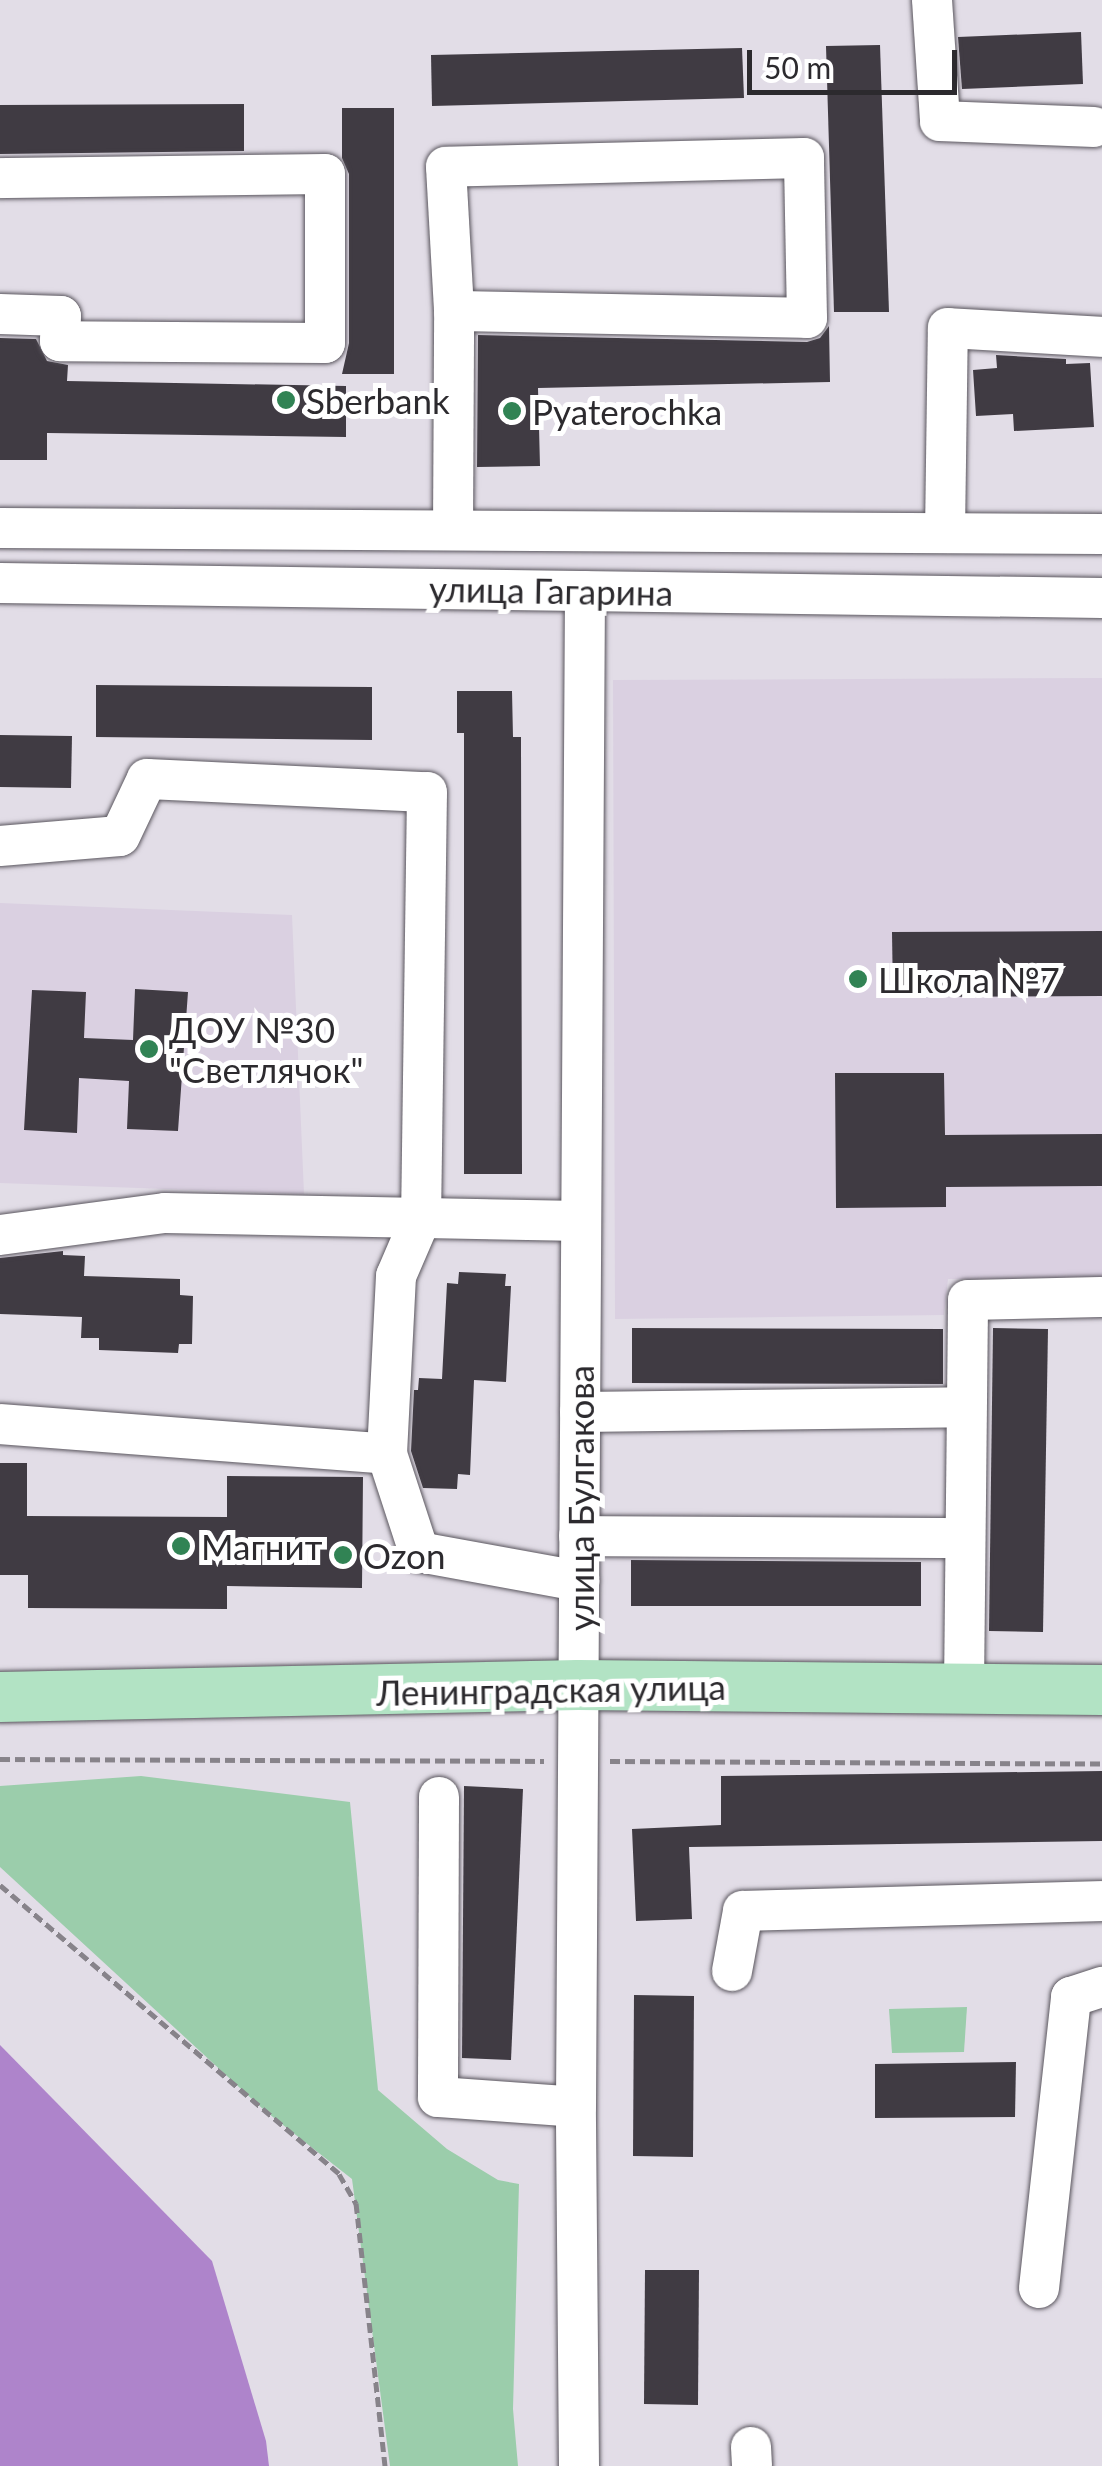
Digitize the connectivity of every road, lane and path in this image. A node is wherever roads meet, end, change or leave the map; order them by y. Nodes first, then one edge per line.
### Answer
1 (932, 0) edge
2 (1094, 127) dead end
3 (0, 178) edge
4 (454, 310) junction
5 (0, 314) edge
6 (1102, 338) edge
7 (0, 528) edge
8 (454, 530) junction
9 (945, 534) junction
10 (1102, 534) edge
11 (0, 582) edge
12 (585, 590) junction
13 (1102, 598) edge
14 (0, 846) edge
15 (421, 1218) junction
16 (582, 1221) junction
17 (0, 1235) edge
18 (1102, 1297) edge
19 (966, 1407) junction
20 (580, 1412) junction
21 (0, 1424) edge
22 (386, 1454) junction
23 (579, 1536) junction
24 (966, 1538) junction
25 (579, 1581) junction
26 (578, 1685) junction
27 (964, 1688) junction
28 (1102, 1690) edge
29 (0, 1698) edge
30 (439, 1797) dead end
31 (0, 1885) edge
32 (1102, 1900) edge
33 (732, 1971) dead end
34 (1102, 1988) edge
35 (576, 2108) junction
36 (1040, 2288) dead end
37 (384, 2466) edge
38 (579, 2466) edge

1 - 2 street
3 - 5 street
4 - 4 street
4 - 8 street
6 - 9 street
7 - 8 street, улица Гагарина
8 - 9 street, улица Гагарина
9 - 10 street, улица Гагарина
11 - 12 street, улица Гагарина
12 - 13 street, улица Гагарина
12 - 16 street, улица Булгакова
14 - 15 street
15 - 16 street
15 - 17 street
15 - 22 street
16 - 20 street, улица Булгакова
18 - 19 street
19 - 20 street
19 - 24 street
20 - 23 street, улица Булгакова
21 - 22 street
22 - 25 street
23 - 24 street
23 - 25 street, улица Булгакова
24 - 27 street
25 - 26 street, улица Булгакова
26 - 27 main road, Ленинградская улица
26 - 29 main road, Ленинградская улица
26 - 35 street, улица Булгакова
27 - 28 main road, Ленинградская улица
30 - 35 street
31 - 37 path
32 - 33 street
34 - 36 street
35 - 38 street, улица Булгакова

